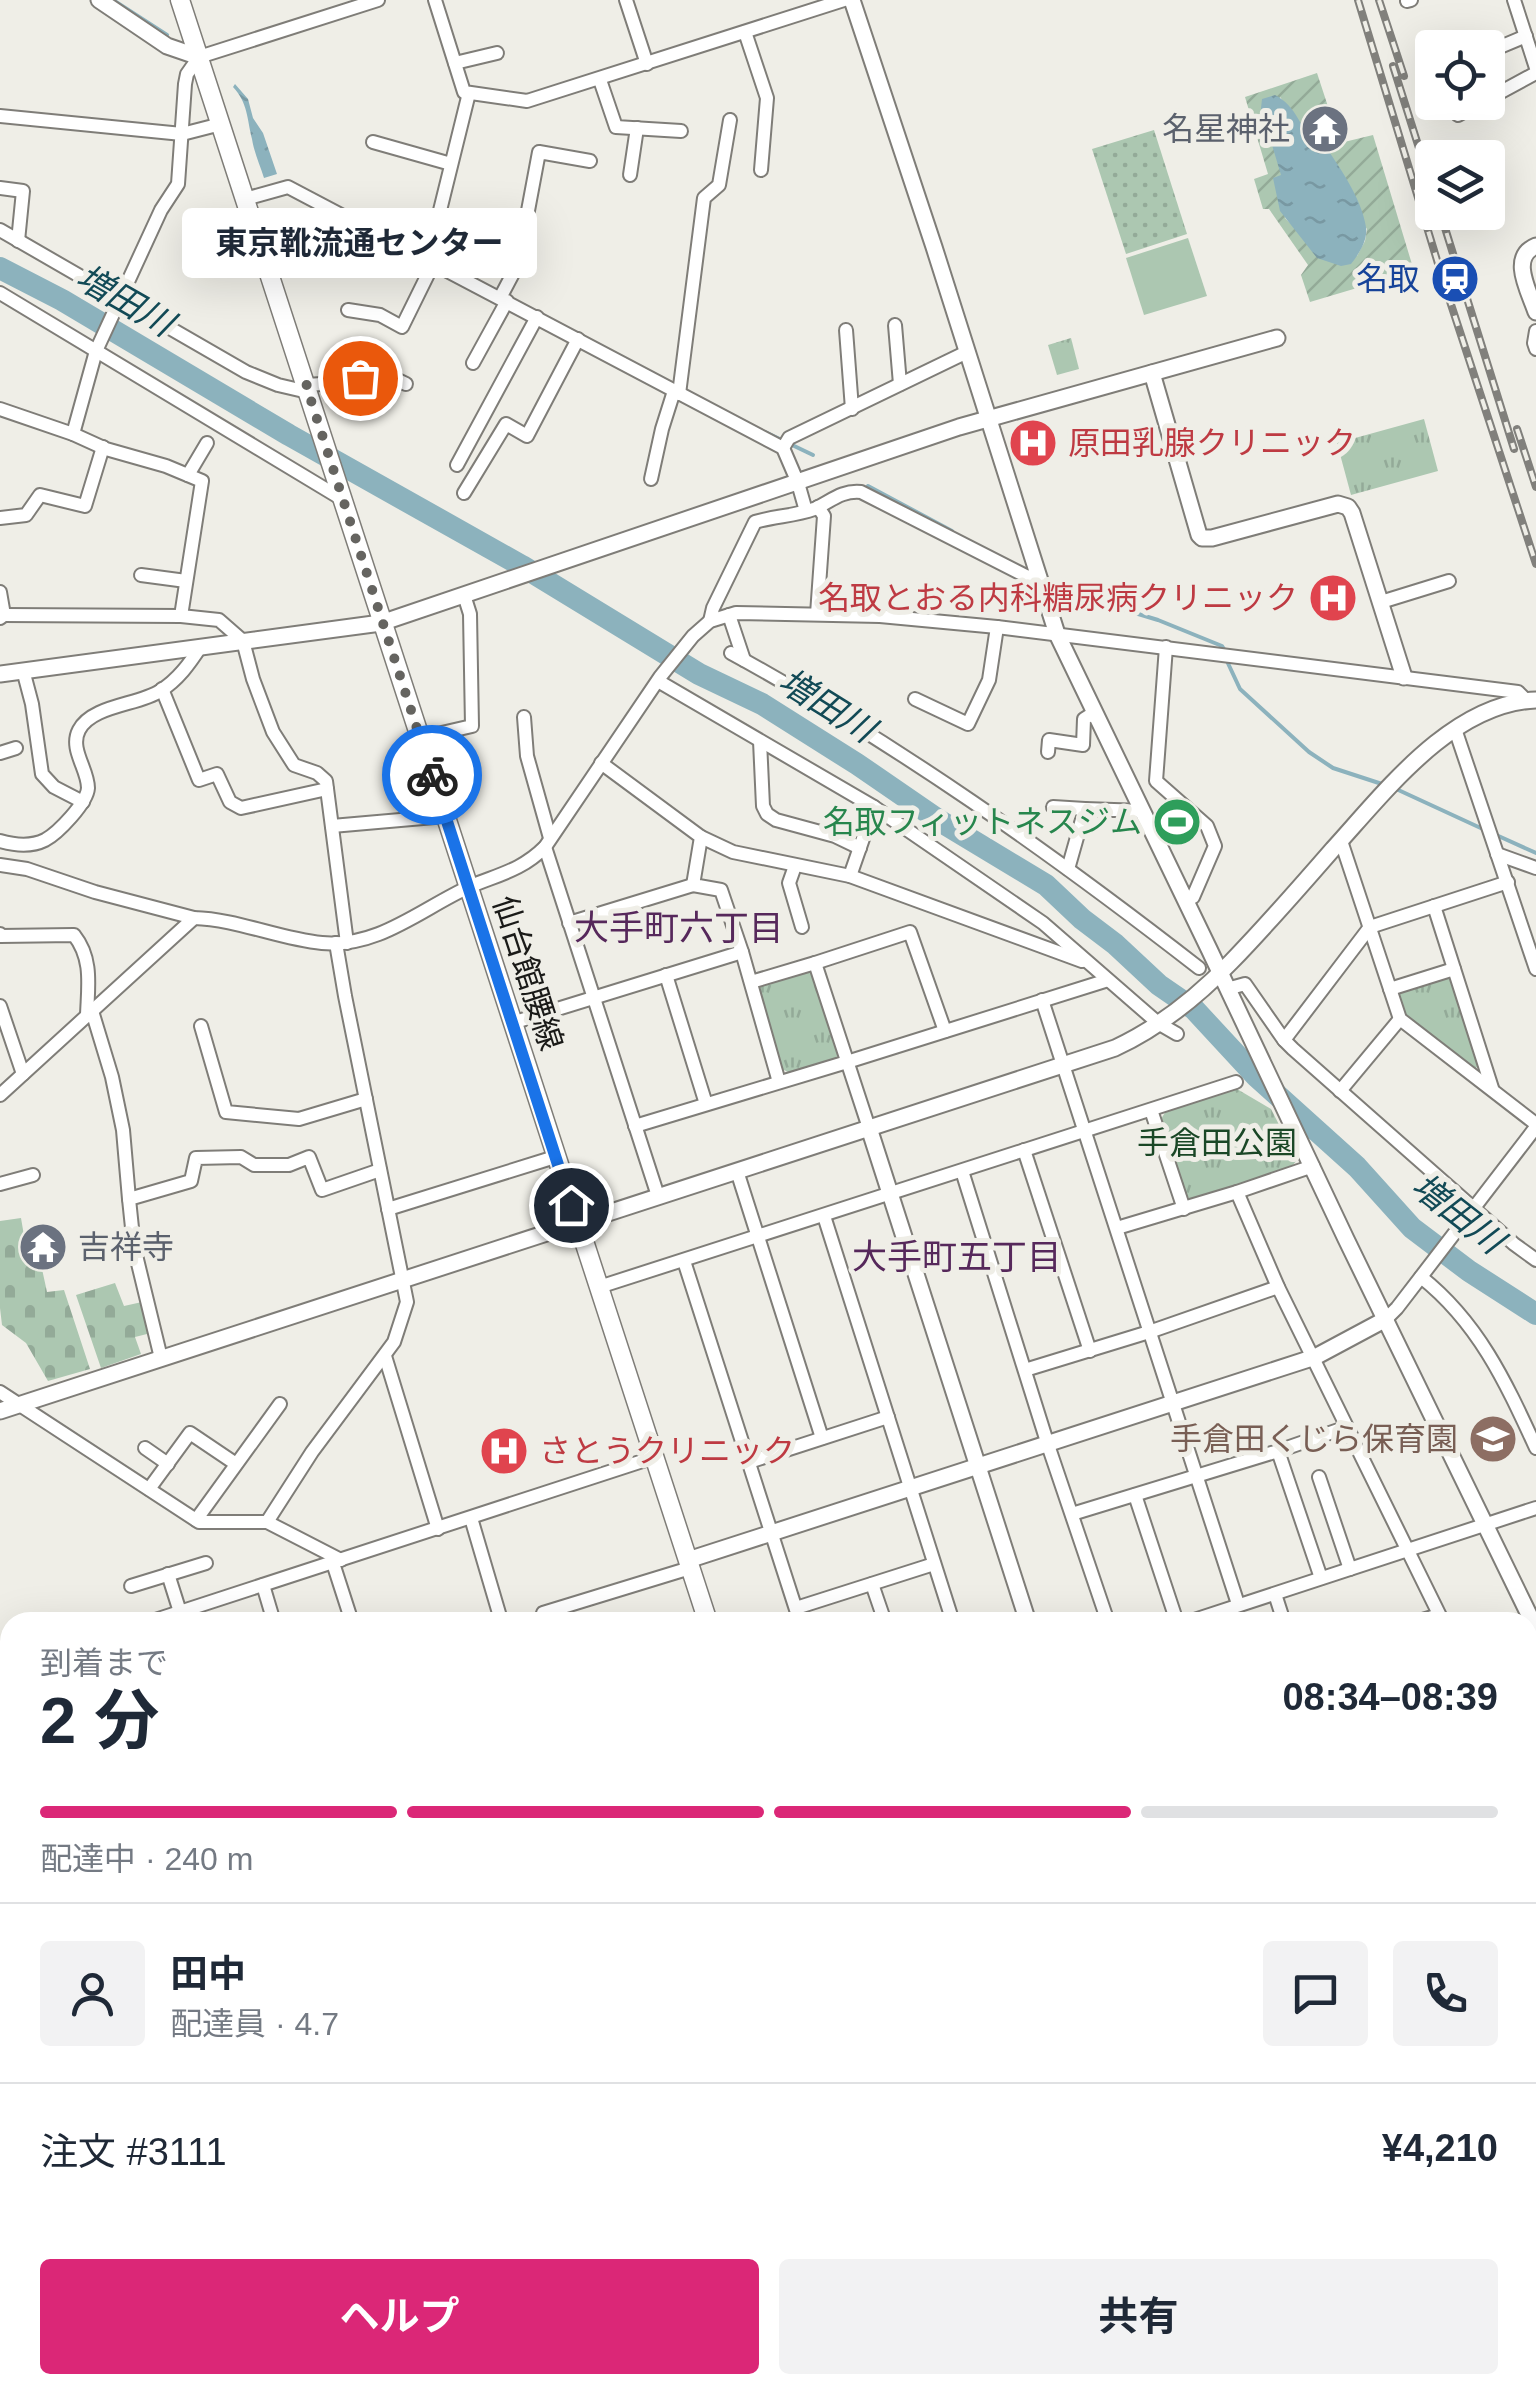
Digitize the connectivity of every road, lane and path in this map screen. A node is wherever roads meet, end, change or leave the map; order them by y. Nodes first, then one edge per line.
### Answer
1 (99, 0) edge
2 (180, 0) edge
3 (378, 0) edge
4 (435, 0) edge
5 (626, 0) edge
6 (848, 0) edge
7 (1514, 0) edge
8 (746, 32) junction
9 (1526, 36) junction
10 (1505, 45) edge
11 (497, 53) dead end
12 (199, 57) junction
13 (455, 62) junction
14 (646, 64) junction
15 (1536, 70) edge
16 (600, 80) junction
17 (1505, 88) edge
18 (468, 93) junction
19 (0, 116) edge
20 (730, 120) dead end
21 (221, 124) junction
22 (637, 128) junction
23 (681, 131) dead end
24 (182, 134) junction
25 (373, 142) dead end
26 (590, 161) dead end
27 (452, 164) junction
28 (761, 170) dead end
29 (630, 175) dead end
30 (0, 188) edge
31 (245, 199) junction
32 (0, 230) edge
33 (18, 241) junction
34 (1536, 246) edge
35 (430, 258) junction
36 (0, 293) edge
37 (504, 300) junction
38 (119, 301) junction
39 (348, 310) dead end
40 (1536, 312) edge
41 (536, 317) junction
42 (896, 326) dead end
43 (846, 330) dead end
44 (1536, 331) edge
45 (1277, 338) dead end
46 (578, 339) junction
47 (1536, 350) edge
48 (96, 351) junction
49 (968, 352) junction
50 (473, 363) dead end
51 (1152, 373) junction
52 (406, 384) dead end
53 (900, 384) junction
54 (307, 389) junction
55 (677, 393) junction
56 (852, 409) junction
57 (1, 411) edge
58 (988, 418) junction
59 (73, 434) junction
60 (207, 443) dead end
61 (786, 444) junction
62 (103, 447) junction
63 (457, 465) dead end
64 (188, 475) junction
65 (651, 479) dead end
66 (798, 483) junction
67 (464, 492) dead end
68 (341, 495) junction
69 (812, 509) junction
70 (0, 518) edge
71 (1038, 574) junction
72 (141, 575) dead end
73 (186, 581) junction
74 (1448, 581) dead end
75 (0, 592) edge
76 (464, 596) junction
77 (1381, 602) junction
78 (729, 614) junction
79 (817, 614) junction
80 (181, 616) junction
81 (2, 617) edge
82 (710, 621) junction
83 (381, 623) junction
84 (997, 627) junction
85 (1057, 634) junction
86 (243, 641) junction
87 (201, 646) junction
88 (1166, 647) junction
89 (23, 670) junction
90 (0, 674) edge
91 (1404, 676) junction
92 (659, 679) junction
93 (162, 689) junction
94 (914, 699) dead end
95 (1531, 700) edge
96 (1095, 712) junction
97 (524, 716) dead end
98 (1455, 728) junction
99 (420, 738) junction
100 (760, 740) junction
101 (1049, 740) dead end
102 (16, 748) dead end
103 (0, 753) edge
104 (602, 763) junction
105 (327, 789) junction
106 (83, 802) junction
107 (874, 807) junction
108 (1053, 807) dead end
109 (1085, 809) junction
110 (1143, 811) junction
111 (446, 816) junction
112 (332, 826) junction
113 (701, 837) junction
114 (0, 841) edge
115 (548, 842) junction
116 (1340, 842) junction
117 (860, 848) junction
118 (1495, 848) junction
119 (0, 865) edge
120 (795, 866) junction
121 (1536, 868) edge
122 (1068, 869) junction
123 (850, 876) junction
124 (1508, 882) junction
125 (692, 886) junction
126 (469, 887) junction
127 (1186, 901) junction
128 (1434, 906) junction
129 (194, 918) junction
130 (569, 924) junction
131 (802, 927) dead end
132 (1370, 928) junction
133 (0, 934) edge
134 (342, 943) junction
135 (1209, 949) junction
136 (742, 952) junction
137 (1180, 954) junction
138 (1088, 962) junction
139 (815, 963) junction
140 (1198, 968) dead end
141 (1454, 969) junction
142 (1536, 969) edge
143 (666, 975) junction
144 (1214, 978) junction
145 (1108, 980) junction
146 (750, 982) junction
147 (1390, 990) junction
148 (1230, 995) junction
149 (592, 997) junction
150 (1042, 1000) junction
151 (0, 1006) edge
152 (89, 1013) junction
153 (1162, 1020) junction
154 (1400, 1020) junction
155 (512, 1023) junction
156 (201, 1026) dead end
157 (945, 1031) junction
158 (1177, 1034) dead end
159 (1284, 1040) junction
160 (848, 1062) junction
161 (1064, 1067) junction
162 (22, 1074) junction
163 (779, 1082) junction
164 (1236, 1082) dead end
165 (1493, 1090) junction
166 (1340, 1091) junction
167 (0, 1094) edge
168 (366, 1098) junction
169 (706, 1104) junction
170 (1151, 1110) junction
171 (635, 1126) junction
172 (1536, 1126) edge
173 (870, 1128) junction
174 (1085, 1131) junction
175 (1024, 1150) junction
176 (555, 1156) junction
177 (1313, 1166) junction
178 (380, 1170) junction
179 (737, 1171) junction
180 (962, 1171) junction
181 (32, 1175) dead end
182 (0, 1184) edge
183 (1236, 1192) junction
184 (890, 1195) junction
185 (658, 1196) junction
186 (129, 1199) junction
187 (388, 1209) junction
188 (1184, 1209) junction
189 (1472, 1209) junction
190 (824, 1216) junction
191 (578, 1224) junction
192 (1117, 1228) junction
193 (758, 1237) junction
194 (1536, 1260) edge
195 (684, 1261) junction
196 (1421, 1277) junction
197 (402, 1278) junction
198 (1278, 1286) junction
199 (599, 1288) junction
200 (1386, 1319) junction
201 (1150, 1332) junction
202 (1090, 1350) junction
203 (384, 1356) junction
204 (1315, 1357) junction
205 (161, 1358) junction
206 (1025, 1370) junction
207 (0, 1392) edge
208 (280, 1404) dead end
209 (1172, 1404) junction
210 (19, 1405) junction
211 (0, 1411) edge
212 (888, 1417) junction
213 (1530, 1420) edge
214 (1347, 1426) junction
215 (822, 1438) junction
216 (1048, 1444) junction
217 (145, 1448) dead end
218 (1536, 1448) edge
219 (1278, 1451) junction
220 (655, 1458) junction
221 (748, 1462) junction
222 (168, 1464) junction
223 (236, 1464) junction
224 (977, 1466) junction
225 (1197, 1476) junction
226 (1319, 1478) dead end
227 (910, 1487) junction
228 (149, 1489) junction
229 (1135, 1495) junction
230 (1536, 1508) edge
231 (1072, 1514) junction
232 (471, 1518) junction
233 (196, 1520) junction
234 (267, 1522) junction
235 (1486, 1524) junction
236 (438, 1529) junction
237 (771, 1532) junction
238 (1407, 1550) junction
239 (337, 1561) junction
240 (206, 1563) dead end
241 (689, 1564) junction
242 (934, 1564) junction
243 (1350, 1568) junction
244 (168, 1574) junction
245 (1321, 1578) junction
246 (872, 1584) junction
247 (131, 1586) dead end
248 (262, 1586) junction
249 (1275, 1594) junction
250 (1238, 1604) junction
251 (180, 1612) joint
252 (271, 1612) edge
253 (350, 1612) edge
254 (498, 1612) edge
255 (548, 1612) edge
256 (705, 1612) edge
257 (797, 1612) edge
258 (805, 1612) edge
259 (882, 1612) edge
260 (950, 1612) edge
261 (1025, 1612) edge
262 (1105, 1612) edge
263 (1174, 1612) edge
264 (1216, 1612) edge
265 (1281, 1612) edge
266 (1438, 1612) edge
267 (1528, 1612) edge

1 - 12 street
2 - 12 main road, 仙台館腰線
3 - 12 street
4 - 13 street
5 - 14 street
6 - 8 street
6 - 49 street
7 - 9 street
8 - 14 street
8 - 28 street
9 - 10 street
9 - 15 street
11 - 13 street
12 - 21 main road, 仙台館腰線
12 - 24 street
13 - 18 street
14 - 16 street
15 - 17 street
16 - 18 street
16 - 22 street
18 - 27 street
19 - 24 street
20 - 55 street
21 - 24 street
21 - 31 main road, 仙台館腰線
22 - 23 street
22 - 29 street
24 - 38 street
25 - 27 street
26 - 37 street
27 - 35 street
30 - 33 street
31 - 35 street
31 - 54 main road, 仙台館腰線
32 - 33 street
33 - 38 street
34 - 40 street
35 - 37 street
35 - 39 street
36 - 48 street
37 - 41 street
37 - 50 street
38 - 48 street
38 - 54 street
41 - 46 street
41 - 63 street
42 - 53 street
43 - 56 street
44 - 47 street
45 - 51 street
46 - 55 street
46 - 67 street
48 - 59 street
48 - 68 street
49 - 53 street
49 - 58 street
51 - 58 street
51 - 77 street
52 - 54 street
53 - 56 street
54 - 68 main road, 仙台館腰線
55 - 61 street
55 - 65 street
56 - 61 street
57 - 59 street
58 - 66 street
58 - 71 street
59 - 62 street
60 - 64 street
61 - 66 street
62 - 64 street
62 - 70 street
64 - 73 street
66 - 69 street
66 - 76 street
68 - 83 main road, 仙台館腰線
69 - 71 street
69 - 79 street
69 - 82 street
71 - 85 street
72 - 73 street
73 - 80 street
74 - 77 street
75 - 81 street
76 - 83 street
76 - 99 street
77 - 91 street
78 - 79 street
78 - 82 street
78 - 122 street
79 - 84 street
80 - 81 street
80 - 86 street
82 - 92 street
83 - 86 street
83 - 99 main road, 仙台館腰線
84 - 85 street
84 - 94 street
85 - 88 street
85 - 96 street
86 - 87 street
86 - 105 street
87 - 89 street
87 - 93 street
88 - 91 street
88 - 127 street
89 - 90 street
89 - 106 street
91 - 95 street
92 - 100 street
92 - 104 street
93 - 105 street
93 - 106 street
95 - 98 street
96 - 101 street
96 - 110 street
97 - 115 street
98 - 116 street
98 - 118 street
99 - 111 main road, 仙台館腰線
100 - 107 street
100 - 117 street
102 - 103 street
104 - 113 street
104 - 115 street
105 - 112 street
106 - 114 street
107 - 117 street
107 - 138 street
108 - 109 street
109 - 110 street
109 - 122 street
110 - 127 street
111 - 112 street
111 - 126 main road, 仙台館腰線
112 - 134 street
113 - 120 street
113 - 125 street
115 - 126 street
115 - 130 street
116 - 132 street
116 - 144 street
117 - 123 street
118 - 121 street
118 - 124 street
119 - 129 street
120 - 123 street
120 - 131 street
122 - 137 street
123 - 138 street
124 - 128 street
124 - 142 street
125 - 130 street
125 - 136 street
126 - 134 street
126 - 155 main road, 仙台館腰線
127 - 135 street
128 - 132 street
128 - 141 street
129 - 134 street
129 - 152 street
130 - 149 street
132 - 147 street
132 - 159 street
133 - 152 street
134 - 168 street
135 - 137 street
135 - 144 street
136 - 143 street
136 - 146 street
137 - 140 street
138 - 145 street
139 - 146 street
139 - 157 street
139 - 160 street
141 - 147 street
141 - 165 street
143 - 149 street
143 - 169 street
144 - 148 street
144 - 153 street
145 - 150 street
145 - 153 street
146 - 163 street
147 - 154 street
148 - 159 street
148 - 177 street
149 - 155 street
149 - 171 street
150 - 157 street
150 - 161 street
151 - 162 street
152 - 162 street
152 - 186 street
153 - 158 street
153 - 161 street
154 - 165 street
154 - 166 street
155 - 176 main road, 仙台館腰線
156 - 168 street
157 - 160 street
159 - 166 street
160 - 163 street
160 - 173 street
161 - 173 street
161 - 174 street
162 - 167 street
163 - 169 street
164 - 170 street
165 - 172 street
166 - 189 street
168 - 178 street
169 - 171 street
170 - 174 street
170 - 188 street
171 - 185 street
172 - 189 street
173 - 179 street
173 - 184 street
174 - 175 street
174 - 192 street
175 - 180 street
175 - 202 street
176 - 187 street
176 - 191 main road, 仙台館腰線
177 - 183 street
177 - 200 street
178 - 186 street
178 - 187 street
179 - 185 street
179 - 193 street
180 - 184 street
180 - 206 street
181 - 182 street
183 - 188 street
183 - 198 street
184 - 190 street
184 - 224 street
185 - 191 street
186 - 205 street
187 - 197 street
188 - 192 street
189 - 194 street
189 - 196 street
190 - 193 street
190 - 212 street
191 - 197 street
191 - 199 main road, 仙台館腰線
192 - 201 street
193 - 195 street
193 - 215 street
195 - 199 street
195 - 221 street
196 - 200 street
196 - 213 street
197 - 203 street
197 - 205 street
198 - 201 street
198 - 204 street
199 - 220 main road, 仙台館腰線
200 - 204 street
200 - 235 street
201 - 202 street
201 - 209 street
202 - 206 street
203 - 234 street
203 - 236 street
204 - 209 street
204 - 214 street
205 - 210 street
206 - 216 street
207 - 210 street
208 - 223 street
209 - 216 street
209 - 225 street
210 - 211 street
210 - 228 street
212 - 215 street
212 - 227 street
213 - 218 street
214 - 219 street
214 - 238 street
215 - 221 street
216 - 224 street
216 - 231 street
217 - 222 street
219 - 225 street
219 - 245 street
220 - 232 street
220 - 241 main road, 仙台館腰線
221 - 237 street
222 - 223 street
222 - 228 street
223 - 233 street
224 - 227 street
224 - 261 street
225 - 229 street
225 - 250 street
226 - 243 street
227 - 237 street
227 - 242 street
228 - 233 street
229 - 231 street
229 - 263 street
230 - 235 street
231 - 262 street
232 - 236 street
232 - 254 street
233 - 234 street
234 - 239 street
235 - 238 street
235 - 267 street
236 - 239 street
237 - 241 street
237 - 257 street
238 - 243 street
238 - 266 street
239 - 248 street
239 - 253 street
240 - 244 street
241 - 255 street
241 - 256 main road, 仙台館腰線
242 - 246 street
242 - 260 street
243 - 245 street
244 - 247 street
244 - 251 street
245 - 249 street
246 - 258 street
246 - 259 street
248 - 251 street
248 - 252 street
249 - 250 street
249 - 265 street
250 - 264 street

